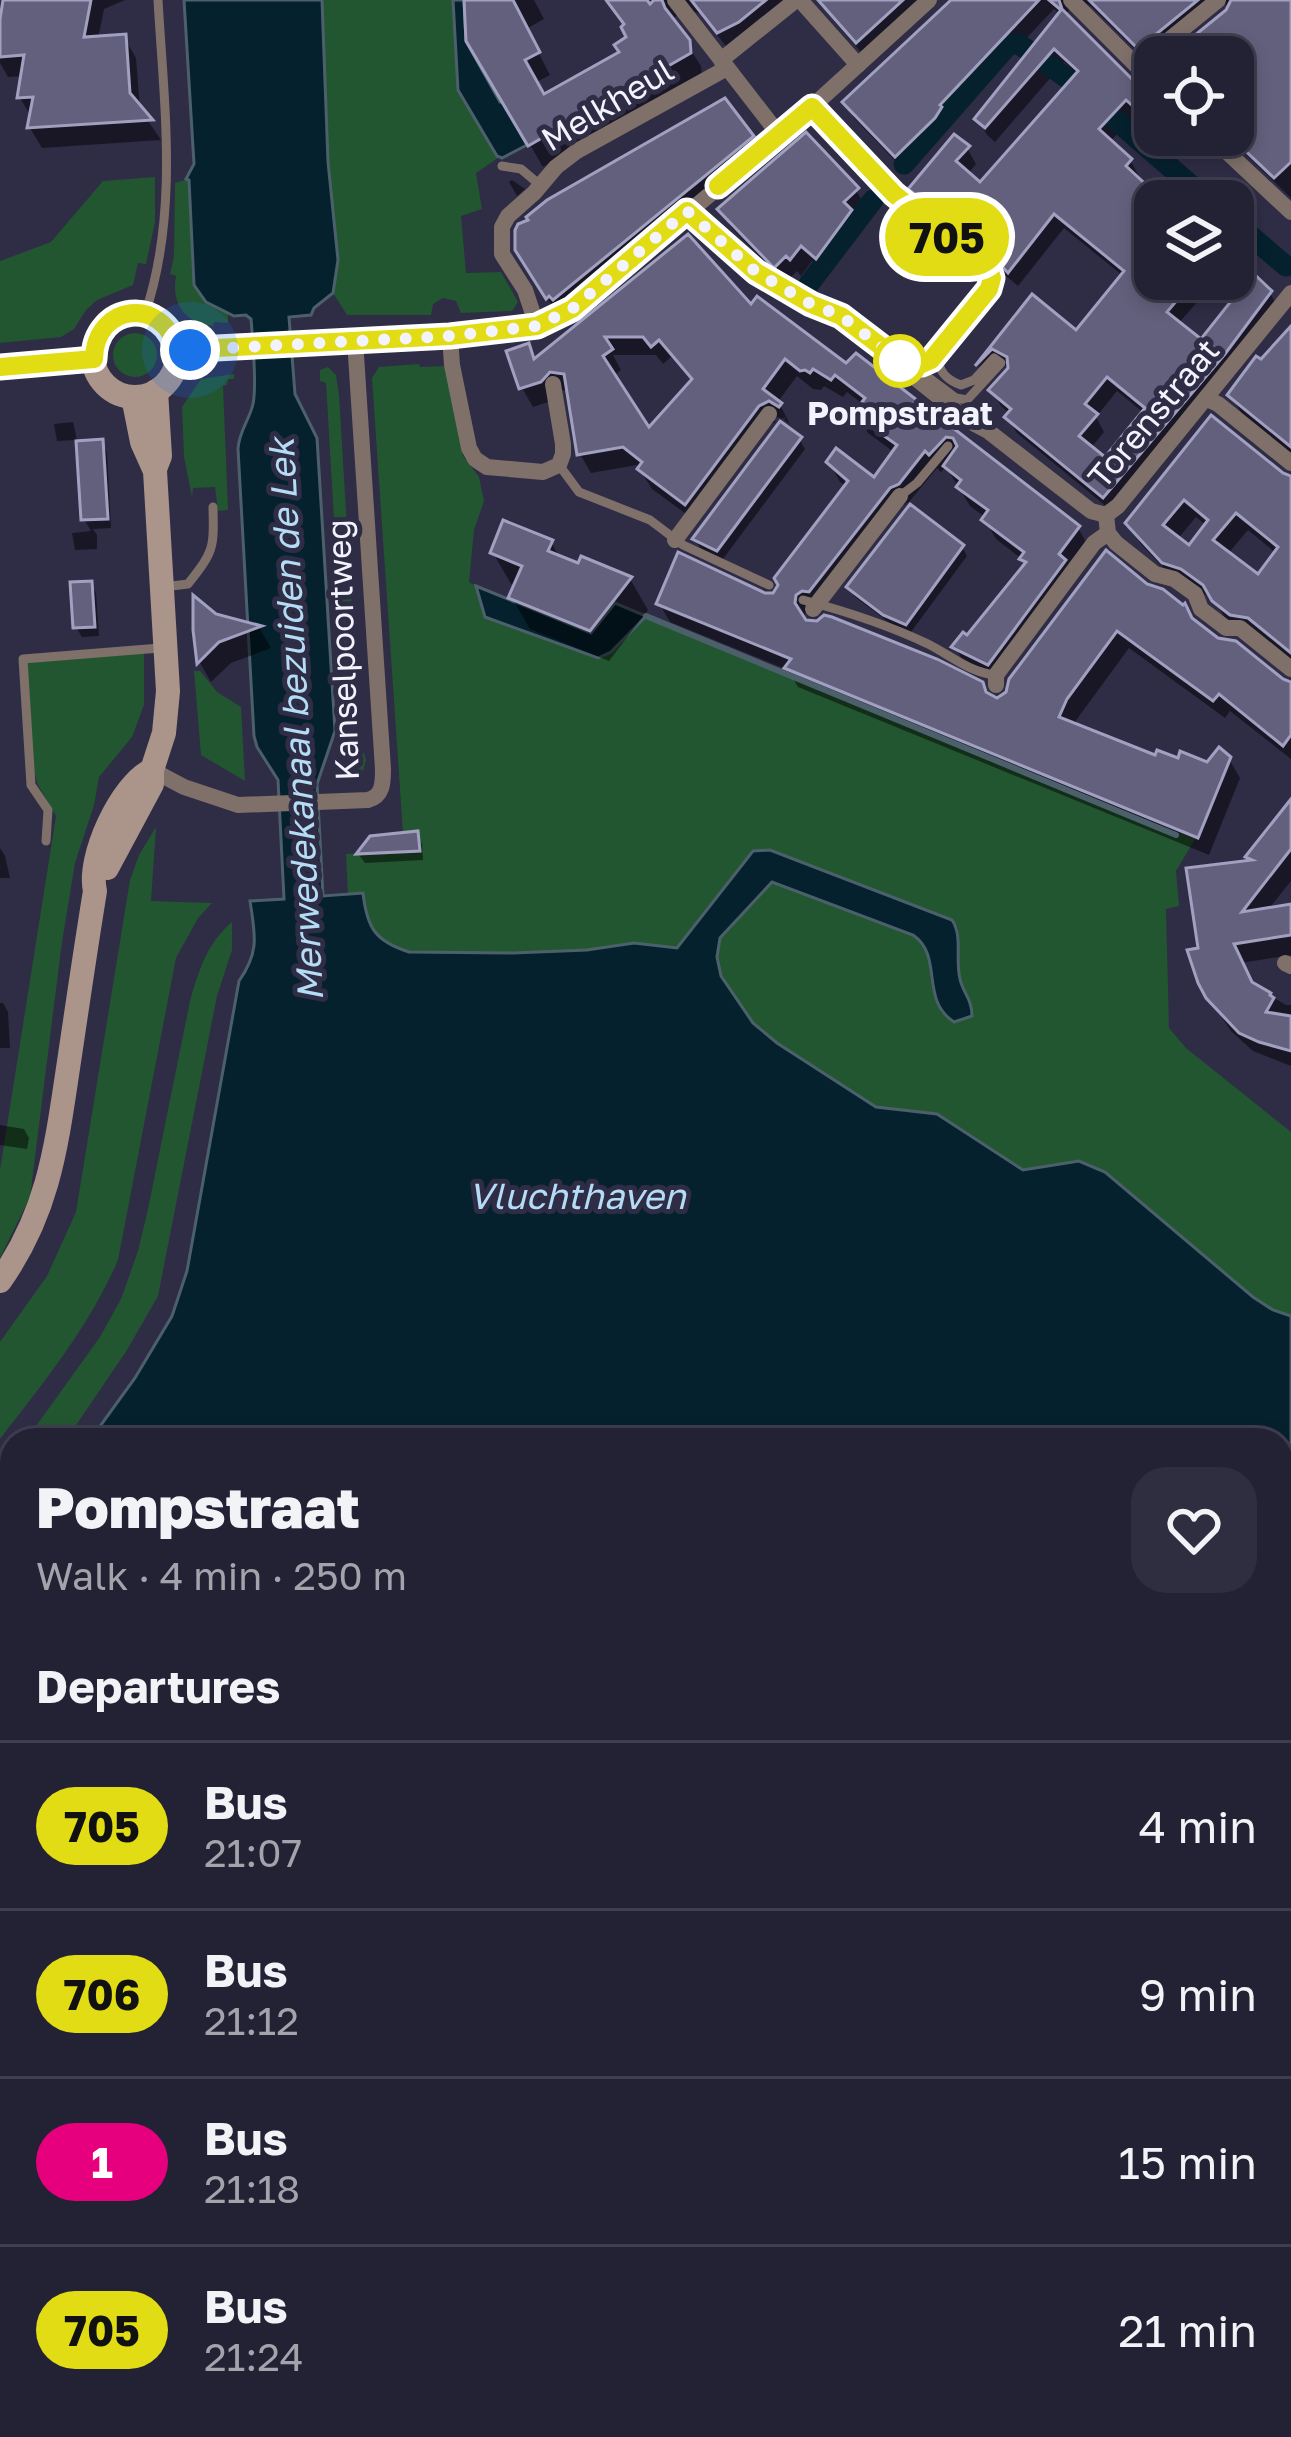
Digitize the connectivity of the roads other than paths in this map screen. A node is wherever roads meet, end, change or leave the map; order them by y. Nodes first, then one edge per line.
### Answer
1 (158, 0) edge
2 (675, 0) edge
3 (798, 0) edge
4 (929, 0) edge
5 (1218, 0) edge
6 (1078, 2) edge
7 (1174, 36) edge
8 (1134, 63) edge
9 (724, 64) junction
10 (858, 65) junction
11 (812, 107) junction
12 (780, 136) junction
13 (1231, 156) edge
14 (502, 166) dead end
15 (537, 189) junction
16 (687, 211) junction
17 (1291, 212) edge
18 (1290, 294) edge
19 (145, 314) junction
20 (537, 326) junction
21 (450, 336) junction
22 (355, 340) junction
23 (177, 350) junction
24 (939, 350) junction
25 (94, 359) junction
26 (900, 361) junction
27 (0, 368) edge
28 (553, 384) dead end
29 (145, 394) junction
30 (1207, 399) junction
31 (769, 414) dead end
32 (948, 446) dead end
33 (1291, 463) edge
34 (559, 465) junction
35 (899, 496) joint
36 (213, 507) dead end
37 (1107, 524) junction
38 (675, 540) junction
39 (769, 585) dead end
40 (163, 586) junction
41 (811, 604) joint
42 (166, 648) junction
43 (1291, 668) edge
44 (996, 680) joint
45 (152, 770) junction
46 (46, 841) dead end
47 (0, 1281) edge

1 - 19 lane
2 - 9 street
3 - 9 street, Melkheul
3 - 10 street
4 - 10 street
5 - 7 street
6 - 8 street
9 - 12 street
9 - 15 street, Melkheul
10 - 11 street
11 - 12 street
11 - 24 street
12 - 16 street
13 - 17 street
14 - 15 lane
15 - 20 street, Melkheul
16 - 20 street
16 - 26 street
18 - 30 street, Torenstraat
19 - 23 street
19 - 25 street
20 - 21 street
21 - 22 street
21 - 34 street
22 - 23 street
22 - 45 street, Kanselpoortweg
23 - 29 street
24 - 26 street
24 - 26 lane
25 - 27 street
25 - 29 street
26 - 37 street
28 - 34 street
29 - 40 street
30 - 33 street
30 - 37 street, Torenstraat
31 - 38 street
32 - 35 lane
34 - 38 lane
35 - 41 street
36 - 40 lane
37 - 43 street
37 - 44 street, Torenstraat
38 - 39 lane
40 - 42 street
41 - 44 lane
42 - 45 street
42 - 46 lane
45 - 47 street

